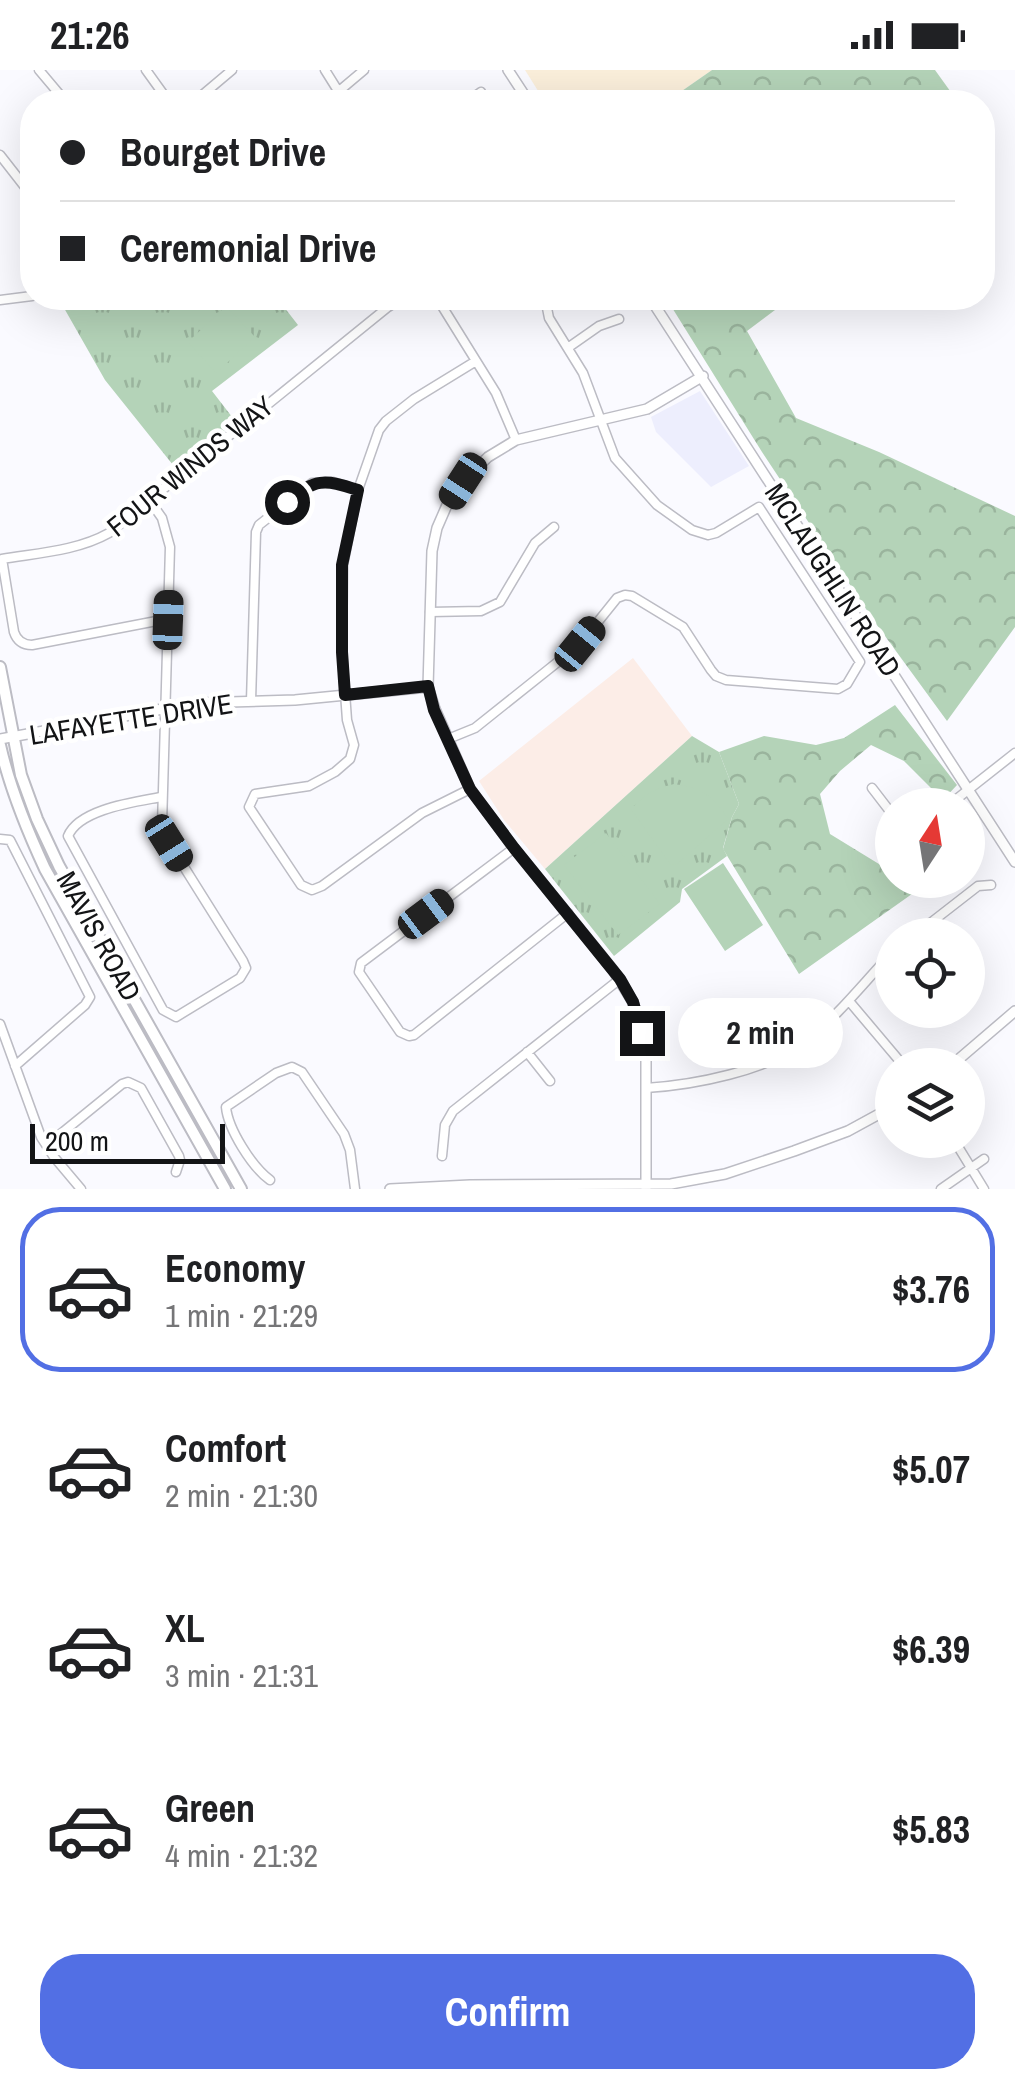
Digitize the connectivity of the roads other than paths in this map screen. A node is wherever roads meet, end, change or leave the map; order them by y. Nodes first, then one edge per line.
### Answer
1 (40, 70) edge
2 (232, 70) edge
3 (364, 70) edge
4 (56, 90) edge
5 (208, 90) edge
6 (340, 90) edge
7 (0, 155) edge
8 (20, 181) edge
9 (383, 310) edge
10 (444, 310) edge
11 (548, 310) edge
12 (658, 310) edge
13 (619, 318) dead end
14 (569, 347) junction
15 (476, 361) junction
16 (703, 376) junction
17 (602, 420) junction
18 (516, 440) junction
19 (358, 490) junction
20 (150, 501) junction
21 (554, 527) dead end
22 (430, 612) junction
23 (168, 620) junction
24 (0, 666) edge
25 (428, 686) junction
26 (345, 695) junction
27 (252, 701) junction
28 (164, 708) junction
29 (448, 739) junction
30 (4, 740) edge
31 (1015, 753) edge
32 (872, 788) dead end
33 (967, 788) edge
34 (971, 788) edge
35 (470, 789) junction
36 (875, 792) edge
37 (162, 796) junction
38 (985, 816) edge
39 (0, 838) edge
40 (514, 848) junction
41 (1015, 862) edge
42 (992, 885) dead end
43 (568, 913) junction
44 (937, 918) edge
45 (875, 972) edge
46 (620, 979) junction
47 (849, 1001) junction
48 (1015, 1010) edge
49 (0, 1024) edge
50 (889, 1048) edge
51 (971, 1048) edge
52 (527, 1052) junction
53 (15, 1066) junction
54 (550, 1081) dead end
55 (646, 1088) junction
56 (875, 1117) edge
57 (46, 1145) junction
58 (442, 1156) dead end
59 (964, 1158) edge
60 (984, 1159) dead end
61 (970, 1168) junction
62 (176, 1172) dead end
63 (270, 1180) dead end
64 (470, 1187) edge
65 (558, 1187) edge
66 (646, 1187) edge
67 (81, 1189) edge
68 (225, 1189) edge
69 (241, 1189) edge
70 (355, 1189) edge
71 (390, 1189) edge
72 (942, 1189) edge
73 (984, 1189) edge

1 - 4 street
2 - 5 street
3 - 6 street
7 - 8 street
9 - 20 street, FOUR WINDS WAY
10 - 15 street
11 - 14 street
12 - 16 street, MCLAUGHLIN ROAD
13 - 14 street
14 - 17 street
15 - 18 street
15 - 19 street
16 - 17 street
16 - 33 street, MCLAUGHLIN ROAD
17 - 18 street
17 - 29 street
18 - 22 street
19 - 26 street
19 - 27 street
20 - 23 street
20 - 23 street, FOUR WINDS WAY
21 - 22 street
22 - 25 street
23 - 28 street
24 - 30 main road, MAVIS ROAD
25 - 26 street, LAFAYETTE DRIVE
25 - 29 street
26 - 27 street, LAFAYETTE DRIVE
26 - 35 street
27 - 28 street, LAFAYETTE DRIVE
28 - 30 street, LAFAYETTE DRIVE
28 - 37 street
29 - 35 street
30 - 68 main road, MAVIS ROAD
30 - 69 main road, MAVIS ROAD
31 - 34 street
32 - 36 street
35 - 40 street
37 - 37 street
38 - 41 street, MCLAUGHLIN ROAD
39 - 53 street
40 - 43 street
40 - 43 street
42 - 44 street
43 - 46 street
45 - 47 street
46 - 52 street
46 - 55 street
47 - 50 street
47 - 55 street
48 - 51 street
49 - 53 street
52 - 54 street
52 - 58 street
53 - 57 street
55 - 66 street
56 - 66 street
57 - 62 street
57 - 67 street
59 - 61 street
60 - 61 street
61 - 72 street
61 - 73 street
63 - 70 street
64 - 65 street
64 - 71 street
65 - 66 street

